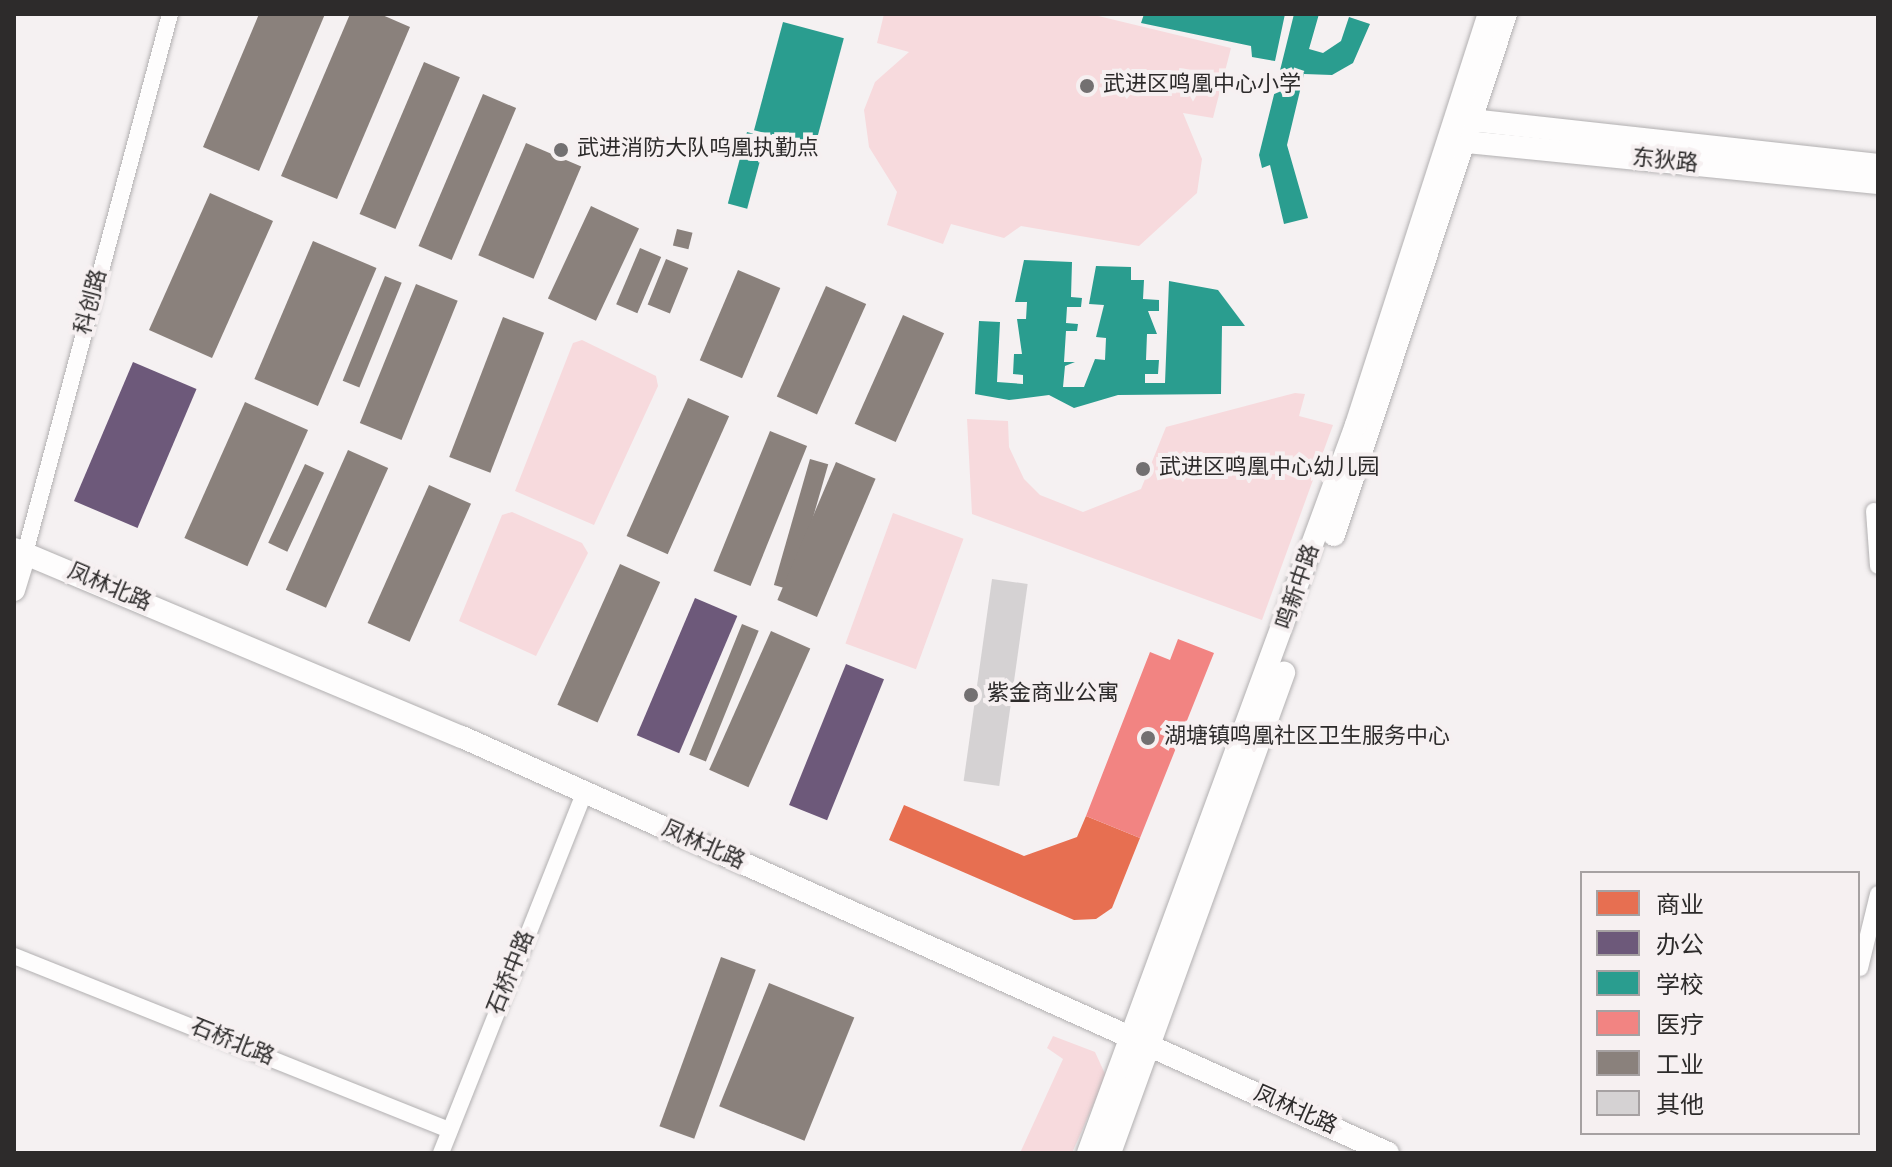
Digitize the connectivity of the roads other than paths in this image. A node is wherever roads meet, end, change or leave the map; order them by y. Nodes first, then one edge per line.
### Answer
1 (170, 14) edge
2 (1489, 14) edge
3 (1506, 14) edge
4 (1464, 131) junction
5 (1878, 165) edge
6 (1878, 183) edge
7 (1874, 511) dead end
8 (19, 551) edge
9 (1878, 566) edge
10 (14, 590) edge
11 (584, 793) junction
12 (1878, 894) edge
13 (14, 956) edge
14 (1860, 968) edge
15 (1142, 1043) junction
16 (449, 1130) junction
17 (441, 1153) edge
18 (1088, 1153) edge
19 (1110, 1153) edge
20 (1388, 1153) edge

1 - 8 street, 科创路
2 - 4 street, 鸣新中路
3 - 4 street, 鸣新中路
4 - 5 street, 东狄路
4 - 6 street, 东狄路
4 - 15 street, 鸣新中路
7 - 9 street
8 - 10 street, 科创路
8 - 11 street, 凤林北路
11 - 15 street, 凤林北路
11 - 16 street, 石桥中路
12 - 14 street
13 - 16 street, 石桥北路
15 - 18 street, 鸣新中路
15 - 19 street, 鸣新中路
15 - 20 street, 凤林北路
16 - 17 street, 石桥中路

